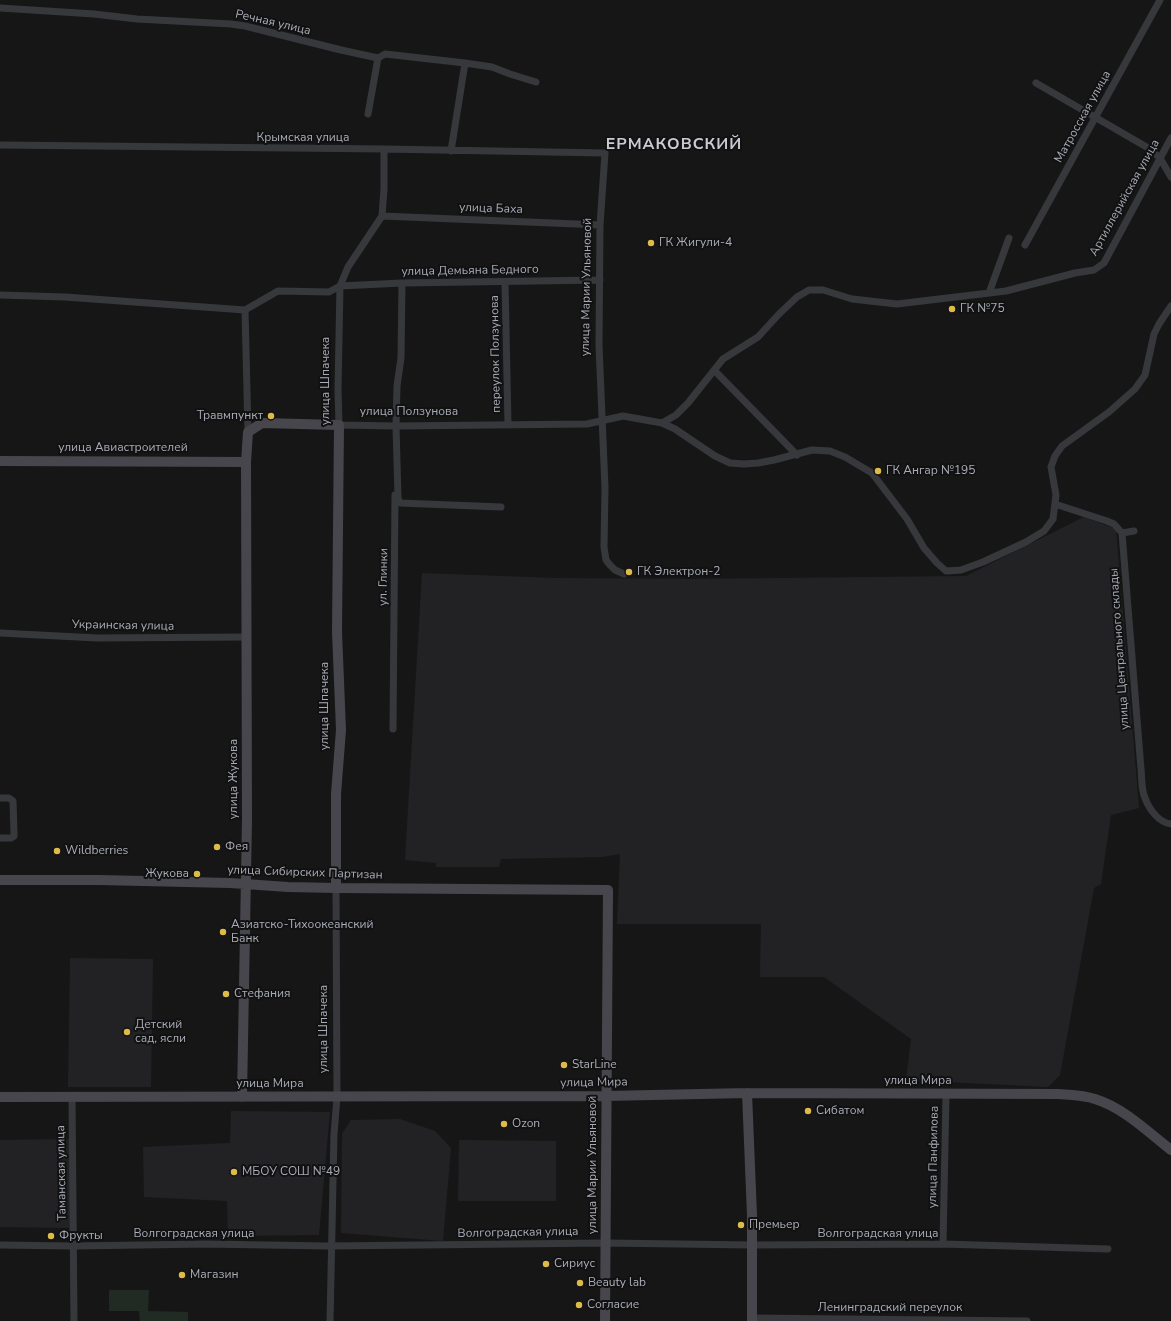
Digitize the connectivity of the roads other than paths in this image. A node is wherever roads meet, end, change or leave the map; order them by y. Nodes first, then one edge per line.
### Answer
1 (1160, 0) edge
2 (0, 8) edge
3 (378, 58) junction
4 (465, 63) junction
5 (536, 82) dead end
6 (1036, 83) dead end
7 (368, 114) dead end
8 (1095, 117) junction
9 (1171, 138) edge
10 (0, 146) edge
11 (384, 149) junction
12 (451, 151) junction
13 (605, 153) joint
14 (1160, 158) junction
15 (1171, 177) edge
16 (382, 216) junction
17 (600, 225) junction
18 (1009, 238) dead end
19 (1025, 244) dead end
20 (600, 280) junction
21 (505, 282) junction
22 (402, 283) junction
23 (340, 286) junction
24 (989, 293) junction
25 (0, 295) edge
26 (1171, 306) edge
27 (245, 310) junction
28 (714, 370) junction
29 (601, 421) junction
30 (662, 423) junction
31 (338, 425) junction
32 (508, 425) junction
33 (396, 426) junction
34 (248, 432) junction
35 (797, 454) junction
36 (0, 461) edge
37 (246, 462) junction
38 (1055, 504) junction
39 (501, 507) dead end
40 (1134, 531) dead end
41 (1122, 533) junction
42 (624, 574) dead end
43 (0, 633) edge
44 (246, 637) junction
45 (393, 729) dead end
46 (0, 798) edge
47 (1171, 824) edge
48 (0, 838) edge
49 (0, 880) edge
50 (246, 884) junction
51 (336, 888) junction
52 (608, 890) joint
53 (748, 1093) junction
54 (946, 1094) junction
55 (337, 1096) junction
56 (606, 1096) junction
57 (0, 1097) edge
58 (72, 1097) junction
59 (242, 1097) junction
60 (1171, 1150) edge
61 (606, 1243) junction
62 (943, 1244) junction
63 (0, 1245) edge
64 (752, 1245) junction
65 (74, 1246) junction
66 (331, 1246) junction
67 (1108, 1249) dead end
68 (752, 1320) edge
69 (74, 1321) edge
70 (330, 1321) edge
71 (606, 1321) edge
72 (1027, 1321) edge

1 - 8 street, Матросская улица
2 - 3 street, Речная улица
3 - 4 street, Речная улица
3 - 7 street
4 - 5 street, Речная улица
4 - 12 street
6 - 8 street
8 - 14 street
8 - 19 street, Матросская улица
9 - 14 street, Артиллерийская улица
10 - 11 street, Крымская улица
11 - 12 street, Крымская улица
11 - 16 street, улица Шпачека
12 - 13 street, Крымская улица
13 - 17 street, улица Марии Ульяновой
14 - 15 street
14 - 24 street, Артиллерийская улица
16 - 17 street, улица Баха
16 - 23 street, улица Шпачека
17 - 20 street, улица Марии Ульяновой
18 - 24 street
20 - 21 street, улица Демьяна Бедного
20 - 29 street, улица Марии Ульяновой
21 - 22 street, улица Демьяна Бедного
21 - 32 street, переулок Ползунова
22 - 23 street, улица Демьяна Бедного
22 - 33 street
23 - 27 street, улица Демьяна Бедного
23 - 31 street, улица Шпачека
24 - 28 street, Артиллерийская улица
25 - 27 street
26 - 38 street
27 - 34 street
28 - 30 street, Артиллерийская улица
28 - 35 street
29 - 30 street, улица Ползунова
29 - 32 street, улица Ползунова
29 - 42 street, улица Марии Ульяновой
30 - 35 street, улица Ползунова
31 - 33 street, улица Ползунова
31 - 34 street, улица Ползунова
31 - 51 street, улица Шпачека
32 - 33 street, улица Ползунова
33 - 39 street
33 - 45 street, ул. Глинки
34 - 37 street
35 - 38 street, улица Ползунова
36 - 37 street, улица Авиастроителей
37 - 44 street, улица Жукова
38 - 41 street
40 - 41 street
41 - 47 street, улица Центрального склады
43 - 44 street, Украинская улица
44 - 50 street, улица Жукова
46 - 48 street
49 - 50 street, улица Сибирских Партизан
50 - 51 street, улица Сибирских Партизан
50 - 59 street, улица Жукова
51 - 52 street, улица Сибирских Партизан
51 - 55 street, улица Шпачека
52 - 56 street, улица Марии Ульяновой
53 - 54 street, улица Мира
53 - 56 street, улица Мира
53 - 64 street
54 - 60 street, улица Мира
54 - 62 street, улица Панфилова
55 - 56 street, улица Мира
55 - 59 street, улица Мира
55 - 66 street, улица Шпачека
56 - 61 street, улица Марии Ульяновой
57 - 58 street, улица Мира
58 - 59 street, улица Мира
58 - 65 street, Таманская улица
61 - 64 street, Волгоградская улица
61 - 66 street, Волгоградская улица
61 - 71 street, улица Марии Ульяновой
62 - 64 street, Волгоградская улица
62 - 67 street, Волгоградская улица
63 - 65 street, Волгоградская улица
64 - 68 street
65 - 66 street, Волгоградская улица
65 - 69 street, Таманская улица
66 - 70 street, улица Шпачека
68 - 72 street, Ленинградский переулок

